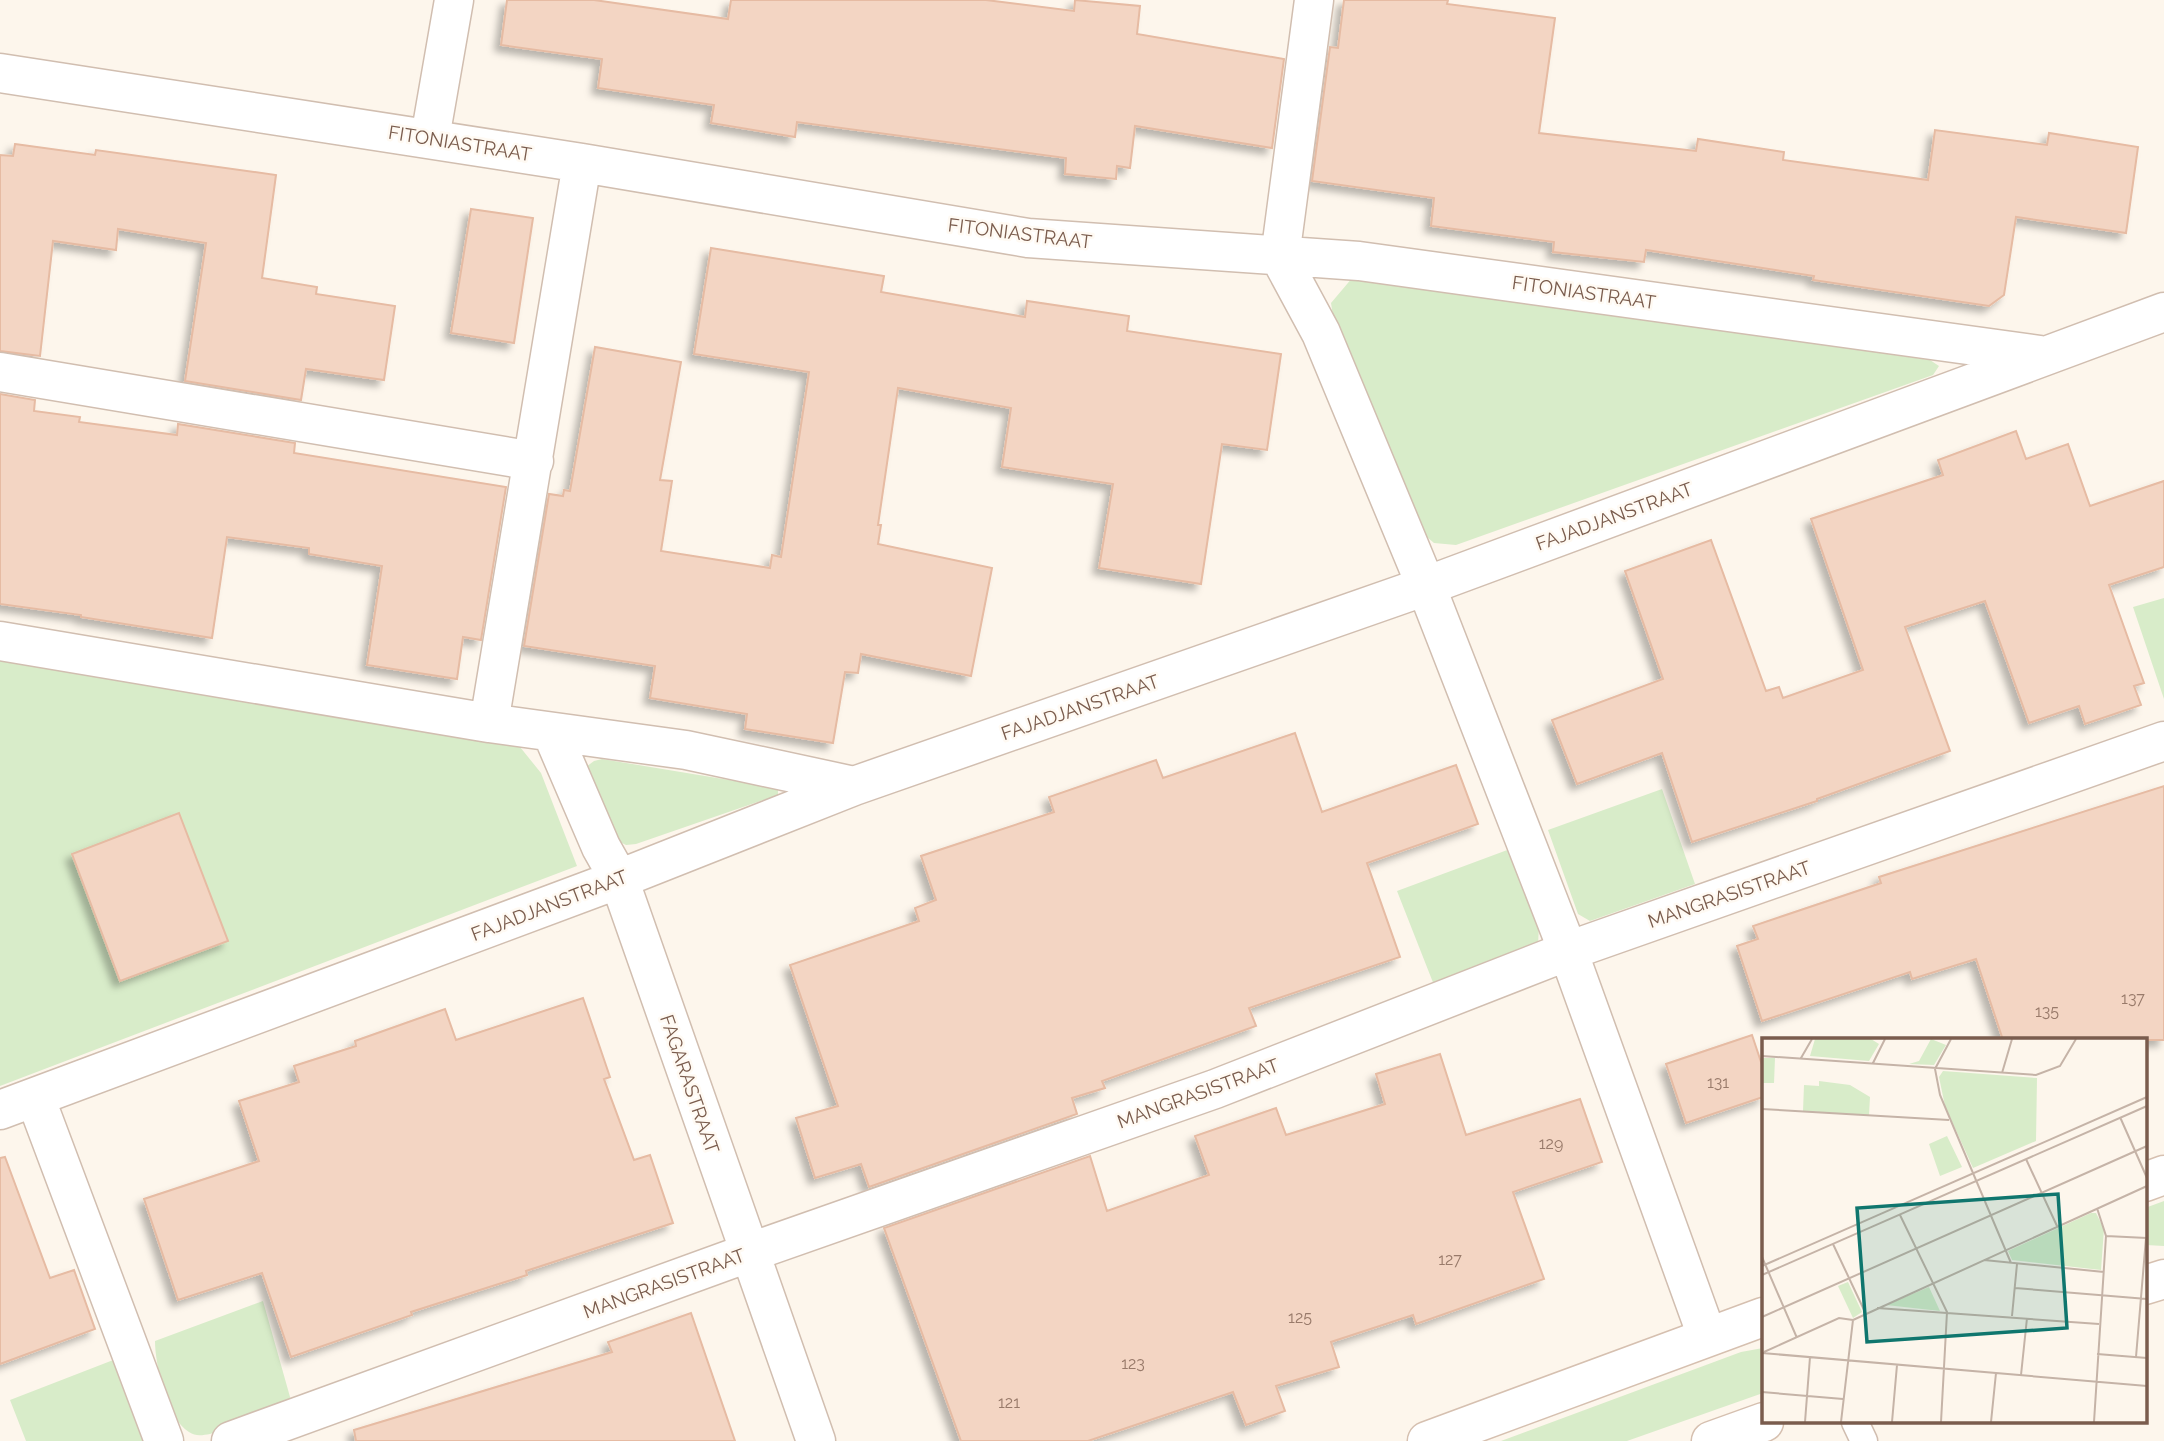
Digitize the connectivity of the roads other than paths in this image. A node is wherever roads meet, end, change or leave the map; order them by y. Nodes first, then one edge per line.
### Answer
1 (454, 0) edge
2 (1314, 0) edge
3 (0, 73) edge
4 (430, 138) junction
5 (582, 163) junction
6 (1280, 257) junction
7 (2162, 321) edge
8 (2045, 356) junction
9 (0, 372) edge
10 (534, 461) junction
11 (1426, 586) junction
12 (0, 641) edge
13 (489, 723) junction
14 (552, 733) junction
15 (2164, 741) edge
16 (854, 786) junction
17 (619, 879) junction
18 (1568, 951) junction
19 (35, 1097) junction
20 (0, 1110) edge
21 (2164, 1175) edge
22 (2146, 1182) edge
23 (748, 1253) junction
24 (2164, 1279) edge
25 (2146, 1285) edge
26 (1762, 1317) edge
27 (1707, 1336) junction
28 (1762, 1423) edge
29 (1856, 1424) edge
30 (164, 1441) edge
31 (231, 1441) edge
32 (816, 1441) edge
33 (1427, 1441) edge
34 (1711, 1441) edge
35 (1864, 1441) edge

1 - 4 street
2 - 6 street
3 - 4 street, FITONIASTRAAT
4 - 5 street, FITONIASTRAAT
5 - 6 street, FITONIASTRAAT
5 - 10 street
6 - 8 street, FITONIASTRAAT
6 - 11 street
7 - 8 street, FAJADJANSTRAAT
8 - 11 street, FAJADJANSTRAAT
9 - 10 street
10 - 13 street
11 - 16 street, FAJADJANSTRAAT
11 - 18 street
12 - 13 street
13 - 14 street
14 - 16 street
14 - 17 street, FAGARASTRAAT
15 - 18 street, MANGRASISTRAAT
16 - 17 street, FAJADJANSTRAAT
17 - 19 street, FAJADJANSTRAAT
17 - 23 street, FAGARASTRAAT
18 - 23 street, MANGRASISTRAAT
18 - 27 street
19 - 20 street, FAJADJANSTRAAT
19 - 30 street
21 - 22 street
23 - 31 street, MANGRASISTRAAT
23 - 32 street, FAGARASTRAAT
24 - 25 street
26 - 27 street
27 - 33 street
28 - 34 street
29 - 35 lane

